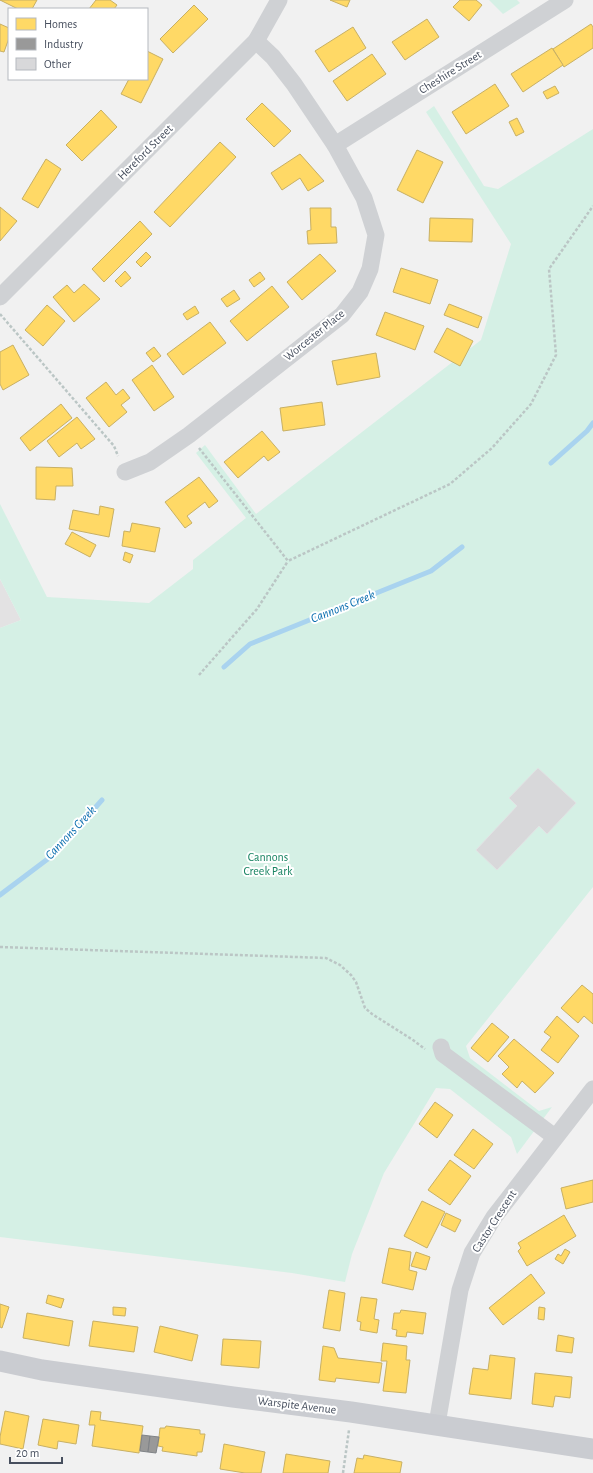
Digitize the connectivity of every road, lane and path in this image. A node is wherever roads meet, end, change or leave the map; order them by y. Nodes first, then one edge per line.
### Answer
1 (279, 0) edge
2 (564, 0) edge
3 (256, 41) junction
4 (335, 145) junction
5 (593, 206) edge
6 (0, 297) edge
7 (0, 314) edge
8 (189, 435) junction
9 (125, 472) joint
10 (288, 561) junction
11 (199, 675) dead end
12 (0, 947) edge
13 (441, 1047) joint
14 (593, 1089) edge
15 (555, 1137) junction
16 (0, 1361) edge
17 (351, 1412) junction
18 (437, 1424) junction
19 (593, 1450) edge
20 (342, 1473) edge

1 - 3 street, Hereford Street
2 - 4 street, Cheshire Street
3 - 4 street, Worcester Place
3 - 6 street, Hereford Street
4 - 8 street, Worcester Place
5 - 10 path
7 - 9 path
8 - 9 street, Worcester Place
8 - 10 path
10 - 11 path
12 - 13 path
13 - 15 street
14 - 15 street, Castor Crescent
15 - 18 street, Castor Crescent
16 - 17 main road, Warspite Avenue
17 - 18 main road, Warspite Avenue
17 - 20 path
18 - 19 main road, Warspite Avenue

